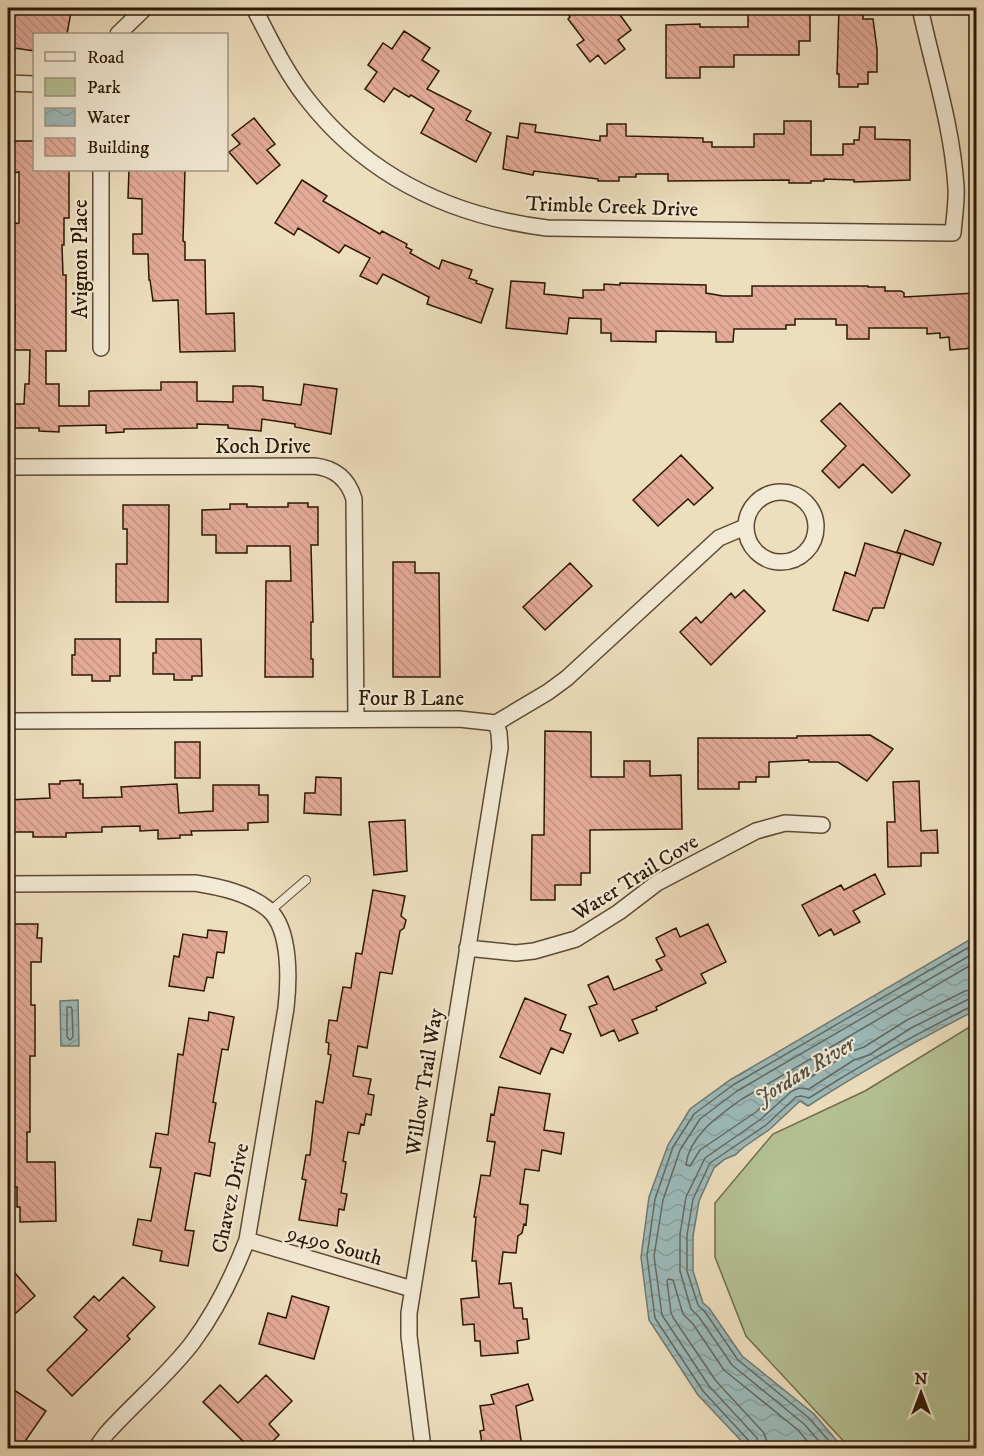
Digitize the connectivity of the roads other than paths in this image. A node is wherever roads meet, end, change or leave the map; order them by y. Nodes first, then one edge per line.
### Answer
1 (145, 8) edge
2 (254, 8) edge
3 (920, 8) edge
4 (119, 33) edge
5 (8, 84) edge
6 (33, 84) edge
7 (101, 171) edge
8 (101, 348) dead end
9 (8, 467) edge
10 (745, 527) junction
11 (356, 719) junction
12 (8, 722) edge
13 (496, 723) junction
14 (822, 825) dead end
15 (306, 880) dead end
16 (8, 884) edge
17 (270, 911) junction
18 (467, 948) junction
19 (247, 1240) junction
20 (412, 1289) junction
21 (96, 1449) edge
22 (423, 1449) edge

1 - 4 street
2 - 3 street, Trimble Creek Drive
5 - 6 street
7 - 8 street, Avignon Place
9 - 11 street, Koch Drive
10 - 10 street
10 - 13 street
11 - 12 street, Four B Lane
11 - 13 street, Four B Lane
13 - 18 street, Willow Trail Way
14 - 18 street, Water Trail Cove
15 - 17 lane
16 - 17 street
17 - 19 street, Chavez Drive
18 - 20 street, Willow Trail Way
19 - 20 street, 9490 South
19 - 21 street, Chavez Drive
20 - 22 street, Willow Trail Way

